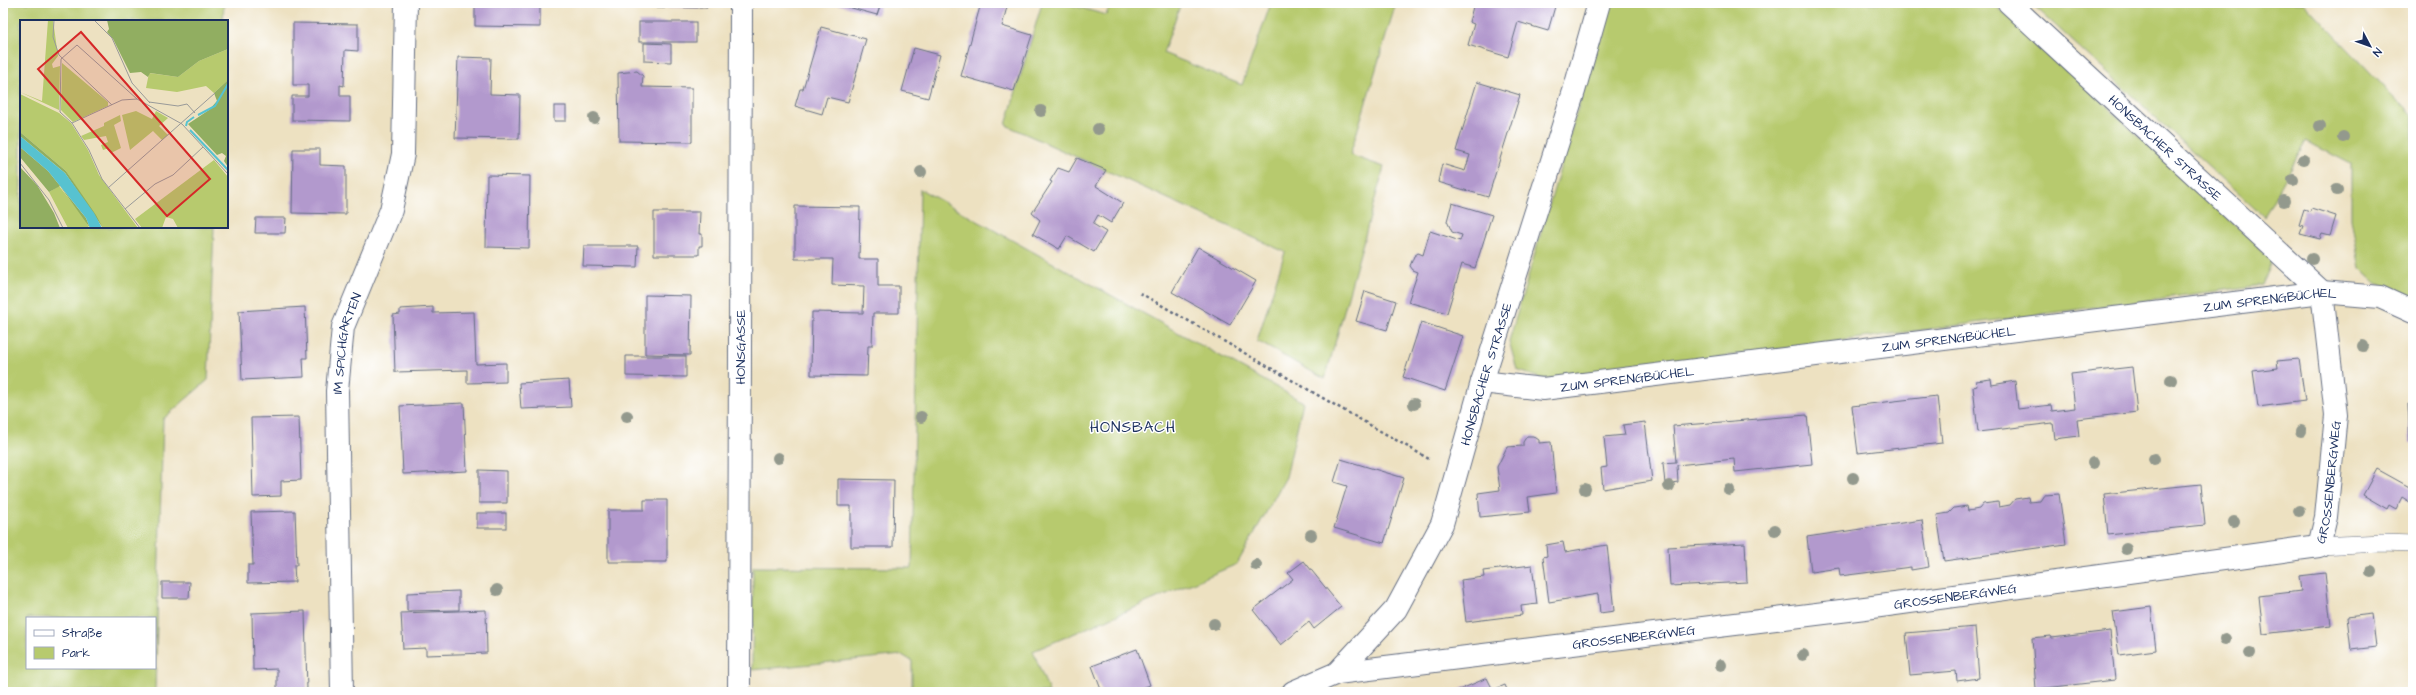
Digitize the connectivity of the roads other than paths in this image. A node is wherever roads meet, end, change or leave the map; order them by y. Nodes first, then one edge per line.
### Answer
1 (406, 3) edge
2 (741, 3) edge
3 (1599, 3) edge
4 (2009, 3) edge
5 (2322, 292) junction
6 (2413, 312) edge
7 (1482, 382) junction
8 (2413, 544) edge
9 (2319, 546) junction
10 (1337, 673) junction
11 (342, 692) edge
12 (739, 692) edge
13 (1293, 692) edge

1 - 11 street, IM SPICHGARTEN
2 - 12 street, HONSGASSE
3 - 7 street, HONSBACHER STRASSE
4 - 5 street, HONSBACHER STRASSE
5 - 6 street, ZUM SPRENGBÜCHEL
5 - 7 street, ZUM SPRENGBÜCHEL
5 - 9 street, GROSSENBERGWEG
7 - 10 street, HONSBACHER STRASSE
8 - 9 lane
9 - 10 street, GROSSENBERGWEG
10 - 13 street, HONSBACHER STRASSE

